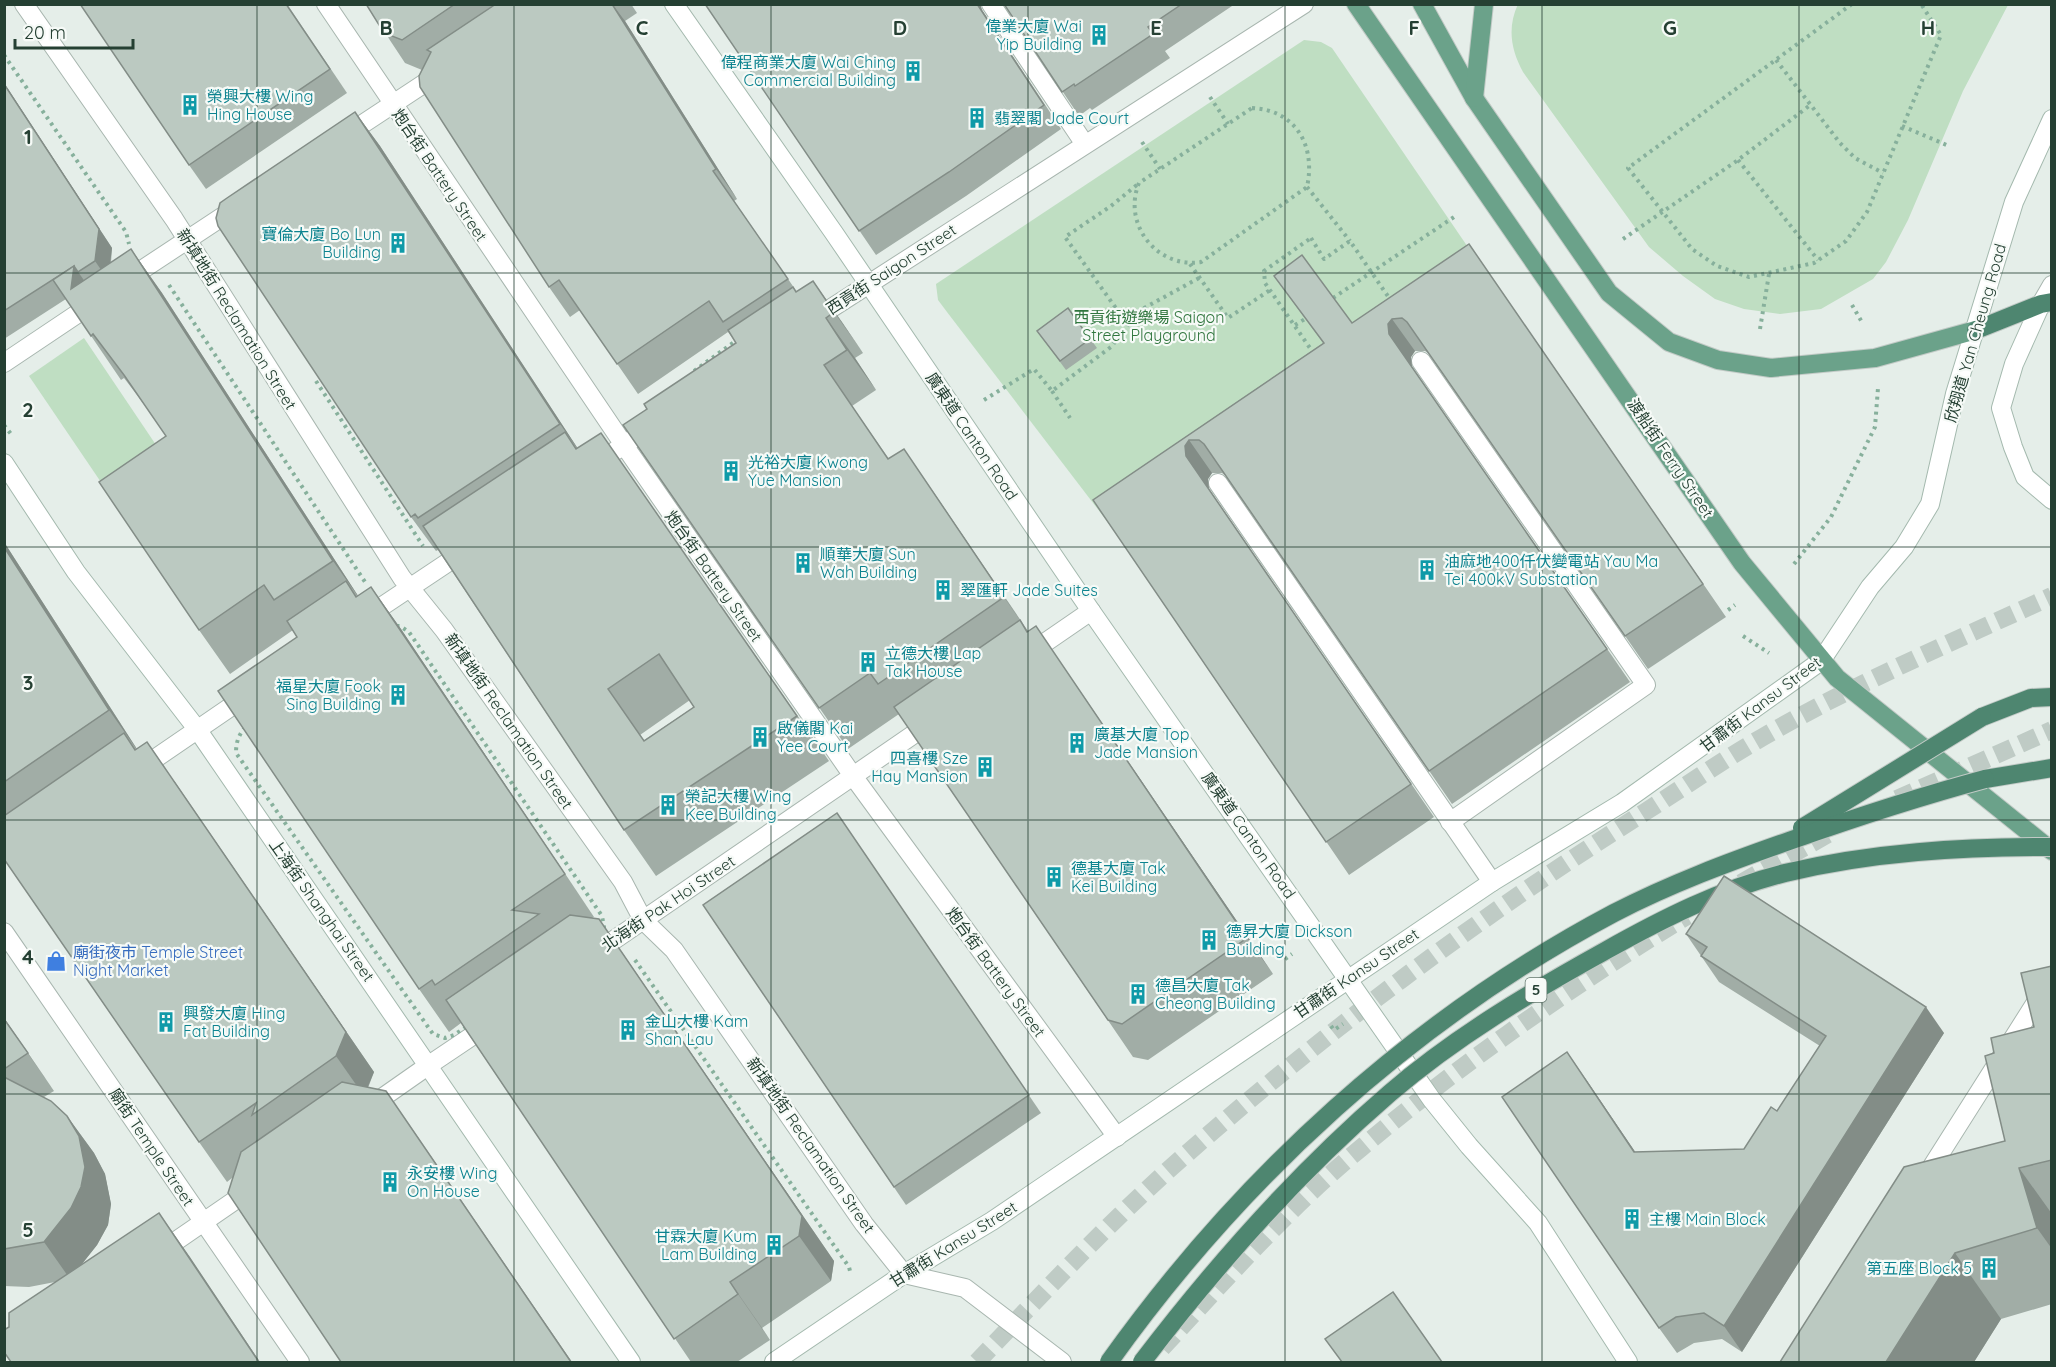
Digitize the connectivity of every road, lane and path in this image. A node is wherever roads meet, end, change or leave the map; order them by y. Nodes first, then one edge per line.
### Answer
1 (24, 4) edge
2 (327, 4) edge
3 (674, 4) edge
4 (991, 4) edge
5 (1304, 4) edge
6 (1356, 4) edge
7 (1422, 4) edge
8 (1484, 4) edge
9 (1852, 4) edge
10 (1922, 4) edge
11 (4, 55) edge
12 (1776, 60) junction
13 (458, 61) edge
14 (1207, 92) dead end
15 (1474, 98) junction
16 (392, 105) junction
17 (1809, 106) junction
18 (2052, 119) edge
19 (1228, 124) junction
20 (1902, 126) junction
21 (1139, 137) dead end
22 (1084, 143) junction
23 (1949, 146) dead end
24 (324, 150) edge
25 (1738, 160) junction
26 (1160, 169) junction
27 (1883, 173) junction
28 (1139, 183) junction
29 (1307, 187) junction
30 (255, 195) edge
31 (1661, 210) junction
32 (1457, 214) dead end
33 (1623, 238) dead end
34 (186, 241) junction
35 (1350, 241) junction
36 (129, 254) edge
37 (1818, 260) junction
38 (1189, 264) junction
39 (1372, 273) junction
40 (1769, 274) junction
41 (1199, 278) junction
42 (165, 282) dead end
43 (868, 284) junction
44 (2052, 285) edge
45 (1270, 290) junction
46 (1333, 298) edge
47 (2046, 303) edge
48 (1852, 306) dead end
49 (1124, 319) junction
50 (1305, 319) edge
51 (1863, 324) dead end
52 (1295, 325) junction
53 (802, 327) edge
54 (1760, 329) dead end
55 (1976, 330) junction
56 (739, 338) edge
57 (1420, 361) edge
58 (4, 363) edge
59 (691, 373) edge
60 (313, 377) edge
61 (1878, 384) dead end
62 (1052, 391) junction
63 (981, 401) dead end
64 (664, 418) edge
65 (1070, 418) dead end
66 (624, 445) junction
67 (4, 464) edge
68 (585, 471) edge
69 (1218, 483) edge
70 (2052, 500) edge
71 (488, 536) edge
72 (1904, 548) joint
73 (429, 552) edge
74 (1794, 564) dead end
75 (409, 588) junction
76 (369, 591) edge
77 (1735, 605) dead end
78 (1728, 610) dead end
79 (1091, 611) junction
80 (351, 627) edge
81 (1743, 636) dead end
82 (1769, 653) dead end
83 (1821, 661) junction
84 (1015, 664) edge
85 (264, 684) edge
86 (2052, 697) edge
87 (948, 710) edge
88 (197, 729) junction
89 (2052, 768) edge
90 (853, 776) junction
91 (122, 781) edge
92 (1450, 822) junction
93 (2052, 846) edge
94 (1772, 847) junction
95 (2052, 851) edge
96 (1492, 882) junction
97 (643, 920) junction
98 (4, 932) edge
99 (627, 954) dead end
100 (1292, 954) dead end
101 (1285, 959) dead end
102 (576, 966) edge
103 (2052, 977) edge
104 (1349, 978) junction
105 (501, 1017) edge
106 (1346, 1022) dead end
107 (1334, 1030) dead end
108 (433, 1034) joint
109 (429, 1065) junction
110 (351, 1120) edge
111 (1117, 1137) junction
112 (272, 1174) edge
113 (1916, 1191) edge
114 (203, 1222) junction
115 (147, 1261) edge
116 (904, 1274) junction
117 (852, 1280) dead end
118 (300, 1362) edge
119 (631, 1362) edge
120 (774, 1362) edge
121 (1062, 1362) edge
122 (1109, 1362) edge
123 (1142, 1362) edge
124 (1628, 1362) edge

1 - 34 street, 新填地街 Reclamation Street
2 - 16 street, 炮台街 Battery Street
3 - 43 street, 廣東道 Canton Road
4 - 22 street
5 - 22 street, 西貢街 Saigon Street
6 - 83 main road, 渡船街 Ferry Street
7 - 15 main road
8 - 15 main road
9 - 12 path
10 - 20 path
11 - 36 path
12 - 17 path
12 - 31 path
13 - 16 street
14 - 19 path
15 - 55 main road
16 - 24 street
16 - 66 street, 炮台街 Battery Street
17 - 25 path
17 - 27 path
18 - 55 street, 欣翔道 Yan Cheung Road
19 - 26 path
19 - 29 path
20 - 23 path
20 - 27 path
21 - 26 path
22 - 43 street, 西貢街 Saigon Street
25 - 31 path
25 - 37 path
26 - 28 path
27 - 37 path
28 - 38 path
28 - 49 path
29 - 35 path
29 - 38 path
30 - 34 street
31 - 33 path
31 - 40 path
32 - 39 path
34 - 58 street
34 - 75 street, 新填地街 Reclamation Street
35 - 39 path
35 - 45 path
37 - 40 path
38 - 41 path
39 - 46 path
39 - 52 path
40 - 54 path
41 - 45 path
41 - 49 path
42 - 76 path
43 - 53 street, 西貢街 Saigon Street
43 - 79 street, 廣東道 Canton Road
44 - 47 street
45 - 52 path
47 - 55 highway
47 - 70 street
48 - 51 path
49 - 62 path
50 - 52 path
55 - 72 street, 欣翔道 Yan Cheung Road
56 - 59 path
57 - 92 street
60 - 73 path
61 - 74 path
62 - 63 path
62 - 65 path
64 - 66 street
66 - 68 street
66 - 90 street, 炮台街 Battery Street
67 - 88 street, 上海街 Shanghai Street
69 - 92 street
71 - 75 street
72 - 83 street, 甘肅街 Kansu Street
75 - 80 street
75 - 97 street, 新填地街 Reclamation Street
77 - 78 path
79 - 84 street
79 - 104 street, 廣東道 Canton Road
81 - 82 path
83 - 95 main road, 渡船街 Ferry Street
83 - 96 street, 甘肅街 Kansu Street
85 - 88 street
86 - 94 highway, bridge
87 - 90 street, 北海街 Pak Hoi Street
88 - 91 street
88 - 109 street, 上海街 Shanghai Street
89 - 94 highway, 5, bridge
90 - 97 street, 北海街 Pak Hoi Street
90 - 111 street, 炮台街 Battery Street
92 - 96 street
93 - 123 highway, 5, bridge
94 - 122 highway, 5, bridge
96 - 104 street, 甘肅街 Kansu Street
97 - 102 street, 北海街 Pak Hoi Street
97 - 116 street, 新填地街 Reclamation Street
98 - 114 street, 廟街 Temple Street
99 - 117 path
100 - 101 path
103 - 113 street
104 - 111 street, 甘肅街 Kansu Street
104 - 124 street, 廣東道 Canton Road
105 - 109 street
106 - 107 path
108 - 108 path
109 - 110 street
109 - 119 street, 上海街 Shanghai Street
111 - 116 street, 甘肅街 Kansu Street
112 - 114 street
114 - 115 street
114 - 118 street, 廟街 Temple Street
116 - 120 street, 甘肅街 Kansu Street
116 - 121 street

